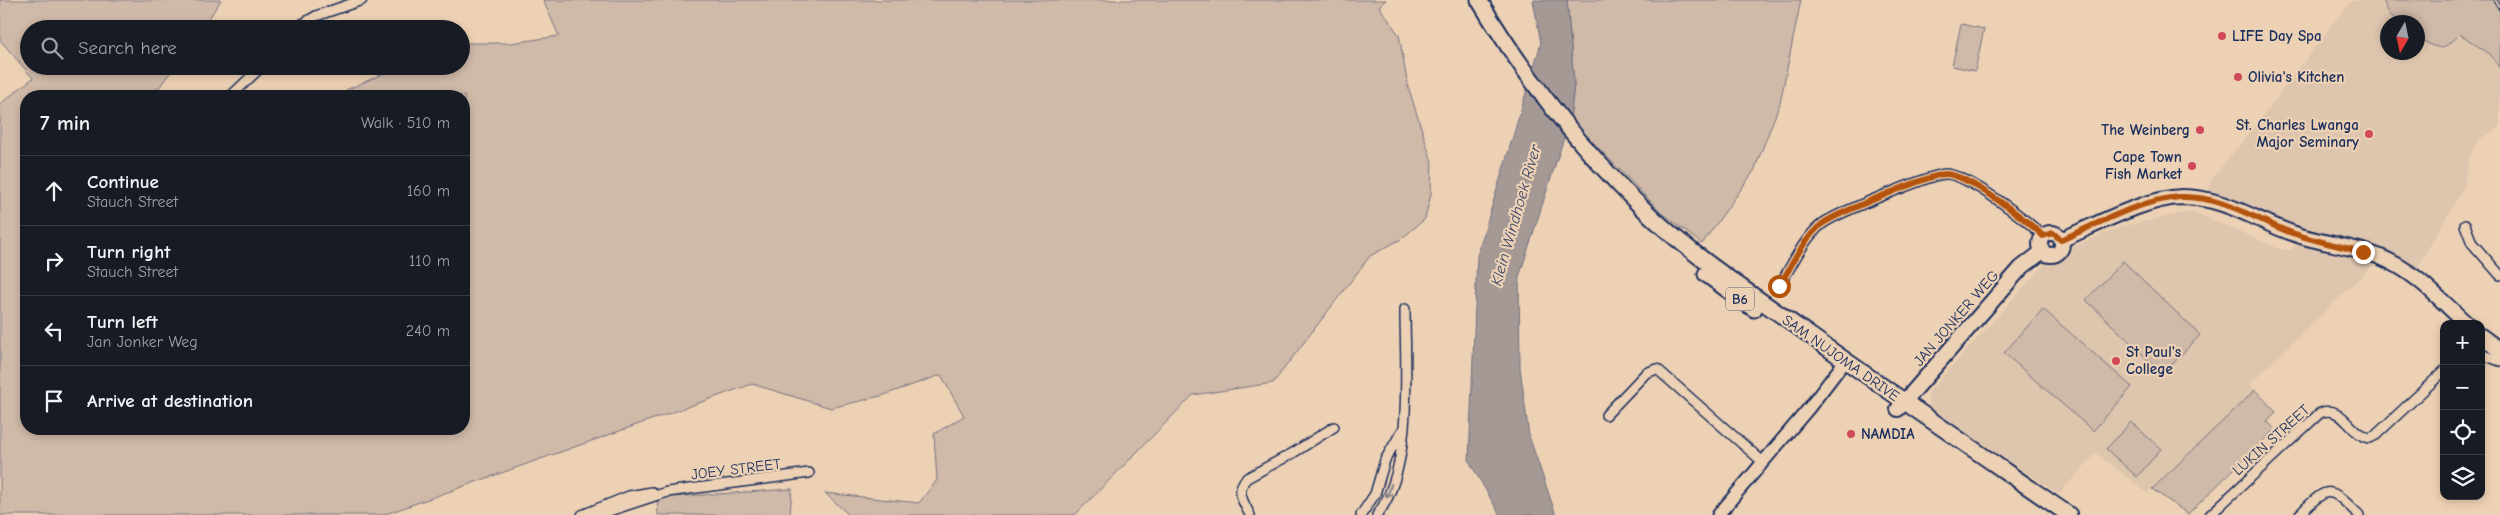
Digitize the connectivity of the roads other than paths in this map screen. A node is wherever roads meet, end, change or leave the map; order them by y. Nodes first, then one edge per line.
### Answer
1 (362, 0) edge
2 (1479, 0) edge
3 (309, 20) edge
4 (253, 75) edge
5 (237, 90) edge
6 (2465, 225) dead end
7 (2043, 236) junction
8 (2061, 240) junction
9 (2043, 251) junction
10 (2500, 275) edge
11 (1779, 286) dead end
12 (1405, 309) dead end
13 (2463, 320) edge
14 (2485, 339) edge
15 (2500, 350) edge
16 (2485, 355) edge
17 (2500, 360) edge
18 (1842, 364) junction
19 (2440, 375) edge
20 (1901, 406) junction
21 (1606, 415) dead end
22 (1334, 427) dead end
23 (1402, 431) junction
24 (1385, 460) junction
25 (1763, 462) junction
26 (1398, 464) junction
27 (809, 474) dead end
28 (667, 492) junction
29 (582, 515) edge
30 (598, 515) edge
31 (1250, 515) edge
32 (1361, 515) edge
33 (1377, 515) edge
34 (1718, 515) edge
35 (2051, 515) edge
36 (2069, 515) edge
37 (2210, 515) edge
38 (2299, 515) edge
39 (2359, 515) edge

1 - 3 street
2 - 18 highway, SAM NUJOMA DRIVE / B6
4 - 5 street
6 - 10 street
7 - 8 main road
7 - 9 main road
7 - 11 street
8 - 9 main road, JAN JONKER WEG
8 - 13 main road, JAN JONKER WEG
9 - 20 main road, JAN JONKER WEG
12 - 23 street
14 - 15 main road
16 - 17 street
18 - 20 highway, SAM NUJOMA DRIVE / B6
18 - 25 street
19 - 37 street, LUKIN STREET
20 - 35 highway, SAM NUJOMA DRIVE / B6
20 - 36 highway, SAM NUJOMA DRIVE / B6
21 - 25 street
22 - 31 street
23 - 24 street
23 - 26 street
24 - 26 street
24 - 32 street
25 - 34 street
26 -> 33 street
27 - 28 street, JOEY STREET
28 - 29 street, JOEY STREET
28 - 30 street, JOEY STREET
38 - 39 street

